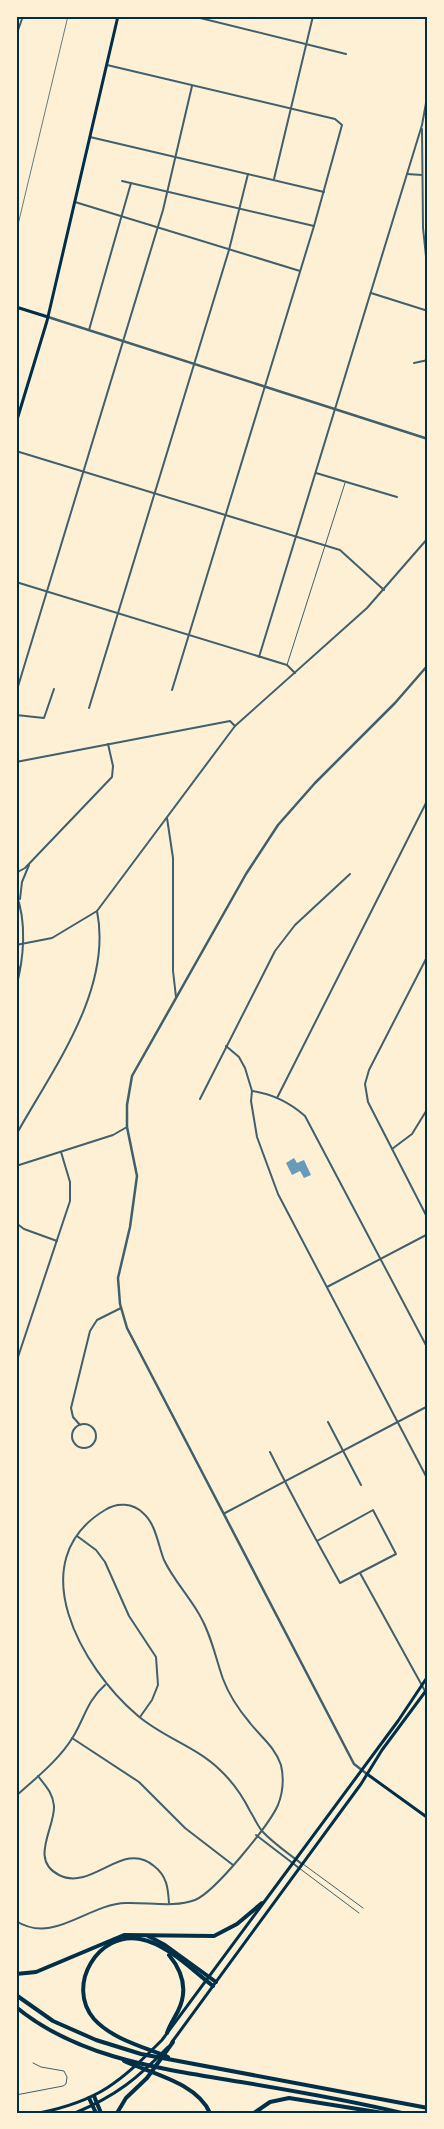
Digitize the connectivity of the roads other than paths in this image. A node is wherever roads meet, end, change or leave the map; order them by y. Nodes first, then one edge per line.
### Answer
1 (23, 16) edge
2 (118, 16) edge
3 (192, 16) edge
4 (313, 16) edge
5 (16, 36) edge
6 (307, 43) junction
7 (346, 54) dead end
8 (107, 66) junction
9 (192, 86) junction
10 (428, 92) edge
11 (291, 109) junction
12 (422, 125) junction
13 (89, 137) junction
14 (176, 157) junction
15 (248, 174) junction
16 (407, 174) junction
17 (422, 175) junction
18 (274, 180) junction
19 (122, 181) dead end
20 (131, 183) junction
21 (168, 191) junction
22 (324, 192) junction
23 (75, 202) junction
24 (240, 208) junction
25 (122, 217) junction
26 (314, 226) junction
27 (158, 227) junction
28 (229, 250) junction
29 (300, 271) junction
30 (428, 275) edge
31 (371, 293) junction
32 (16, 307) edge
33 (428, 310) edge
34 (48, 317) junction
35 (89, 330) junction
36 (123, 341) junction
37 (428, 360) edge
38 (414, 363) dead end
39 (194, 364) junction
40 (264, 387) junction
41 (335, 410) junction
42 (16, 423) edge
43 (428, 439) edge
44 (16, 450) edge
45 (84, 471) junction
46 (316, 473) junction
47 (346, 482) junction
48 (155, 492) junction
49 (397, 497) dead end
50 (226, 514) junction
51 (297, 536) junction
52 (428, 538) edge
53 (326, 545) junction
54 (16, 582) edge
55 (384, 590) junction
56 (46, 591) junction
57 (118, 614) junction
58 (189, 635) junction
59 (259, 657) junction
60 (287, 665) junction
61 (428, 665) edge
62 (295, 673) junction
63 (54, 689) dead end
64 (172, 690) dead end
65 (16, 692) edge
66 (89, 708) dead end
67 (16, 715) edge
68 (235, 726) junction
69 (108, 744) junction
70 (16, 762) edge
71 (428, 799) edge
72 (167, 818) junction
73 (30, 864) junction
74 (16, 873) edge
75 (350, 874) dead end
76 (16, 894) edge
77 (19, 901) junction
78 (97, 911) junction
79 (16, 945) edge
80 (23, 945) junction
81 (428, 954) edge
82 (16, 960) edge
83 (20, 971) junction
84 (16, 987) edge
85 (176, 997) junction
86 (226, 1046) junction
87 (252, 1091) junction
88 (277, 1098) junction
89 (200, 1099) dead end
90 (428, 1108) edge
91 (127, 1127) junction
92 (16, 1135) edge
93 (392, 1149) junction
94 (61, 1152) junction
95 (16, 1166) edge
96 (428, 1219) edge
97 (16, 1222) edge
98 (428, 1234) edge
99 (57, 1241) junction
100 (381, 1259) junction
101 (327, 1287) junction
102 (121, 1308) junction
103 (428, 1349) edge
104 (16, 1363) edge
105 (428, 1406) edge
106 (328, 1422) dead end
107 (398, 1422) junction
108 (80, 1425) junction
109 (343, 1451) junction
110 (270, 1452) dead end
111 (428, 1480) edge
112 (285, 1482) junction
113 (361, 1485) dead end
114 (225, 1513) junction
115 (77, 1536) junction
116 (317, 1541) junction
117 (360, 1573) junction
118 (428, 1676) edge
119 (105, 1685) junction
120 (420, 1687) junction
121 (426, 1690) edge
122 (140, 1718) junction
123 (72, 1738) junction
124 (362, 1770) junction
125 (367, 1774) junction
126 (38, 1776) junction
127 (16, 1796) edge
128 (428, 1818) edge
129 (260, 1831) junction
130 (256, 1835) junction
131 (296, 1859) junction
132 (293, 1864) junction
133 (302, 1864) junction
134 (233, 1865) junction
135 (299, 1868) junction
136 (169, 1903) junction
137 (262, 1903) junction
138 (362, 1908) dead end
139 (359, 1913) dead end
140 (16, 1921) edge
141 (143, 1934) junction
142 (166, 1951) junction
143 (16, 1974) edge
144 (208, 1979) junction
145 (215, 1984) junction
146 (16, 1995) edge
147 (16, 2007) edge
148 (167, 2033) junction
149 (173, 2042) junction
150 (116, 2057) junction
151 (175, 2060) junction
152 (33, 2063) dead end
153 (16, 2095) edge
154 (94, 2096) junction
155 (89, 2098) junction
156 (95, 2104) junction
157 (428, 2108) edge
158 (39, 2113) edge
159 (75, 2113) edge
160 (96, 2113) edge
161 (101, 2113) edge
162 (117, 2113) edge
163 (210, 2113) edge
164 (254, 2113) edge
165 (383, 2113) edge
166 (402, 2113) edge

1 - 5 street
2 - 8 main road
3 - 6 street
4 - 6 street
6 - 7 street
6 - 11 street
8 - 9 street
8 - 13 main road
9 - 11 street
9 - 14 street
10 - 12 street
11 - 18 street
11 - 22 street
12 - 16 street
12 - 17 street
13 - 14 street
13 - 23 main road
14 - 15 street
14 - 21 street
15 - 18 street
15 - 24 street
16 - 17 street
16 - 31 street
17 - 30 street
18 - 22 street
19 - 20 street
20 - 21 street
20 - 25 street
21 - 24 street
21 - 27 street
22 - 26 street
23 - 25 street
23 - 34 main road
24 - 26 street
24 - 28 street
25 - 27 street
25 - 35 street
26 - 29 street
27 - 28 street
27 - 36 street
28 - 29 street
28 - 39 street
29 - 40 street
31 - 33 street
31 - 41 street
32 - 34 main road
34 - 35 street
34 - 42 main road
35 - 36 street
36 - 39 street
36 - 45 street
37 - 38 street
39 - 40 street
39 - 48 street
40 - 41 street
40 - 50 street
41 - 43 street
41 - 46 street
44 - 45 street
45 - 48 street
45 - 56 street
46 - 47 street
46 - 51 street
47 - 49 street
47 - 53 lane
48 - 50 street
48 - 57 street
50 - 51 street
50 - 58 street
51 - 53 street
51 - 59 street
52 - 55 street
53 - 55 street
53 - 60 lane
54 - 56 street
55 - 62 street
56 - 57 street
56 - 65 street
57 - 58 street
57 - 66 street
58 - 59 street
58 - 64 street
59 - 60 street
60 - 62 street
61 - 85 street
62 - 68 street
63 - 67 street
68 - 69 street
68 - 72 street
69 - 70 street
69 - 73 street
71 - 88 street
72 - 78 street
72 - 85 street
73 - 74 street
73 - 77 street
75 - 86 street
76 - 77 street
77 - 80 street
78 - 80 street
78 - 92 street
79 - 80 street
80 - 83 street
81 - 93 street
82 - 83 street
83 - 84 street
85 - 91 street
86 - 87 street
86 - 89 street
87 - 88 street
87 - 101 street
88 - 100 street
90 - 93 street
91 - 94 street
91 - 102 street
93 - 96 street
94 - 95 street
94 - 99 street
97 - 99 street
98 - 100 street
99 - 104 street
100 - 101 street
100 - 103 street
101 - 107 street
102 - 108 street
102 - 114 street
105 - 107 street
106 - 109 street
107 - 109 street
107 - 111 street
108 - 108 street
109 - 112 street
109 - 113 street
110 - 112 street
112 - 114 street
112 - 116 street
114 - 124 street
115 - 119 street
115 - 122 street
115 - 129 street
116 - 117 street
116 - 117 street
117 - 120 street
118 - 120 main road
119 - 122 street
119 - 123 street
120 - 121 street
120 - 124 main road
121 - 125 main road
122 - 129 street
123 - 126 street
123 - 134 street
124 - 125 street
124 - 131 main road
125 - 128 main road
125 - 133 main road
126 - 127 street
126 - 136 street
129 - 130 street
129 - 131 street
130 - 132 street
130 - 134 street
131 - 132 main road
131 - 133 street
132 - 135 street
132 - 137 main road
133 - 135 main road
133 - 138 lane
134 - 136 street
135 - 139 lane
135 - 145 main road
136 - 140 street
137 - 141 highway
137 - 144 main road
141 - 143 highway
141 - 144 highway
142 - 144 highway
142 - 148 highway
142 - 151 highway
144 - 145 highway
144 - 148 main road
145 - 149 main road
146 - 151 highway
147 - 150 highway
148 - 154 main road
149 - 156 main road
149 - 162 highway
150 - 163 highway
150 - 166 highway
151 - 157 highway
152 - 153 lane
154 - 155 main road
154 - 156 highway
155 - 156 highway
155 - 158 main road
156 - 159 main road
156 - 160 highway
156 - 161 highway
164 - 165 highway

